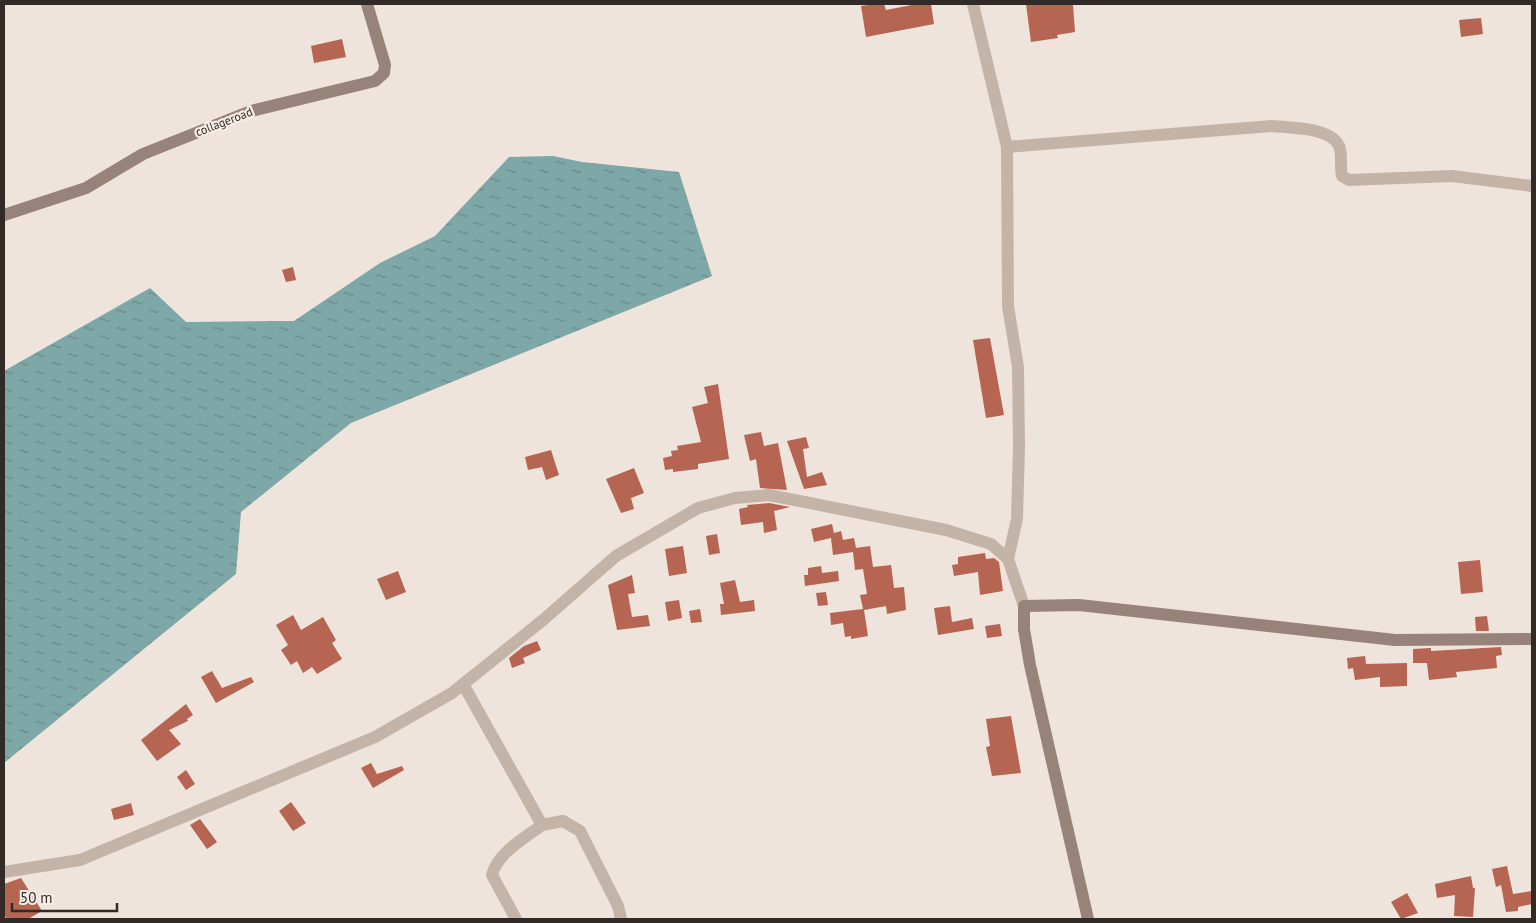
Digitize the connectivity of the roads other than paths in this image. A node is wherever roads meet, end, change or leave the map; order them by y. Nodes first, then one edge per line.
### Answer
1 (367, 4) edge
2 (973, 4) edge
3 (1007, 147) junction
4 (1532, 186) edge
5 (4, 215) edge
6 (1008, 559) junction
7 (1024, 606) junction
8 (1532, 640) edge
9 (463, 684) junction
10 (542, 825) junction
11 (4, 872) edge
12 (516, 919) edge
13 (621, 919) edge
14 (1088, 919) edge

1 - 5 main road, collageroad
2 - 3 street
3 - 4 street
3 - 6 street
6 - 7 street
6 - 9 street
7 - 8 main road
7 - 14 main road
9 - 10 street
9 - 11 street
10 - 12 street
10 - 13 street

